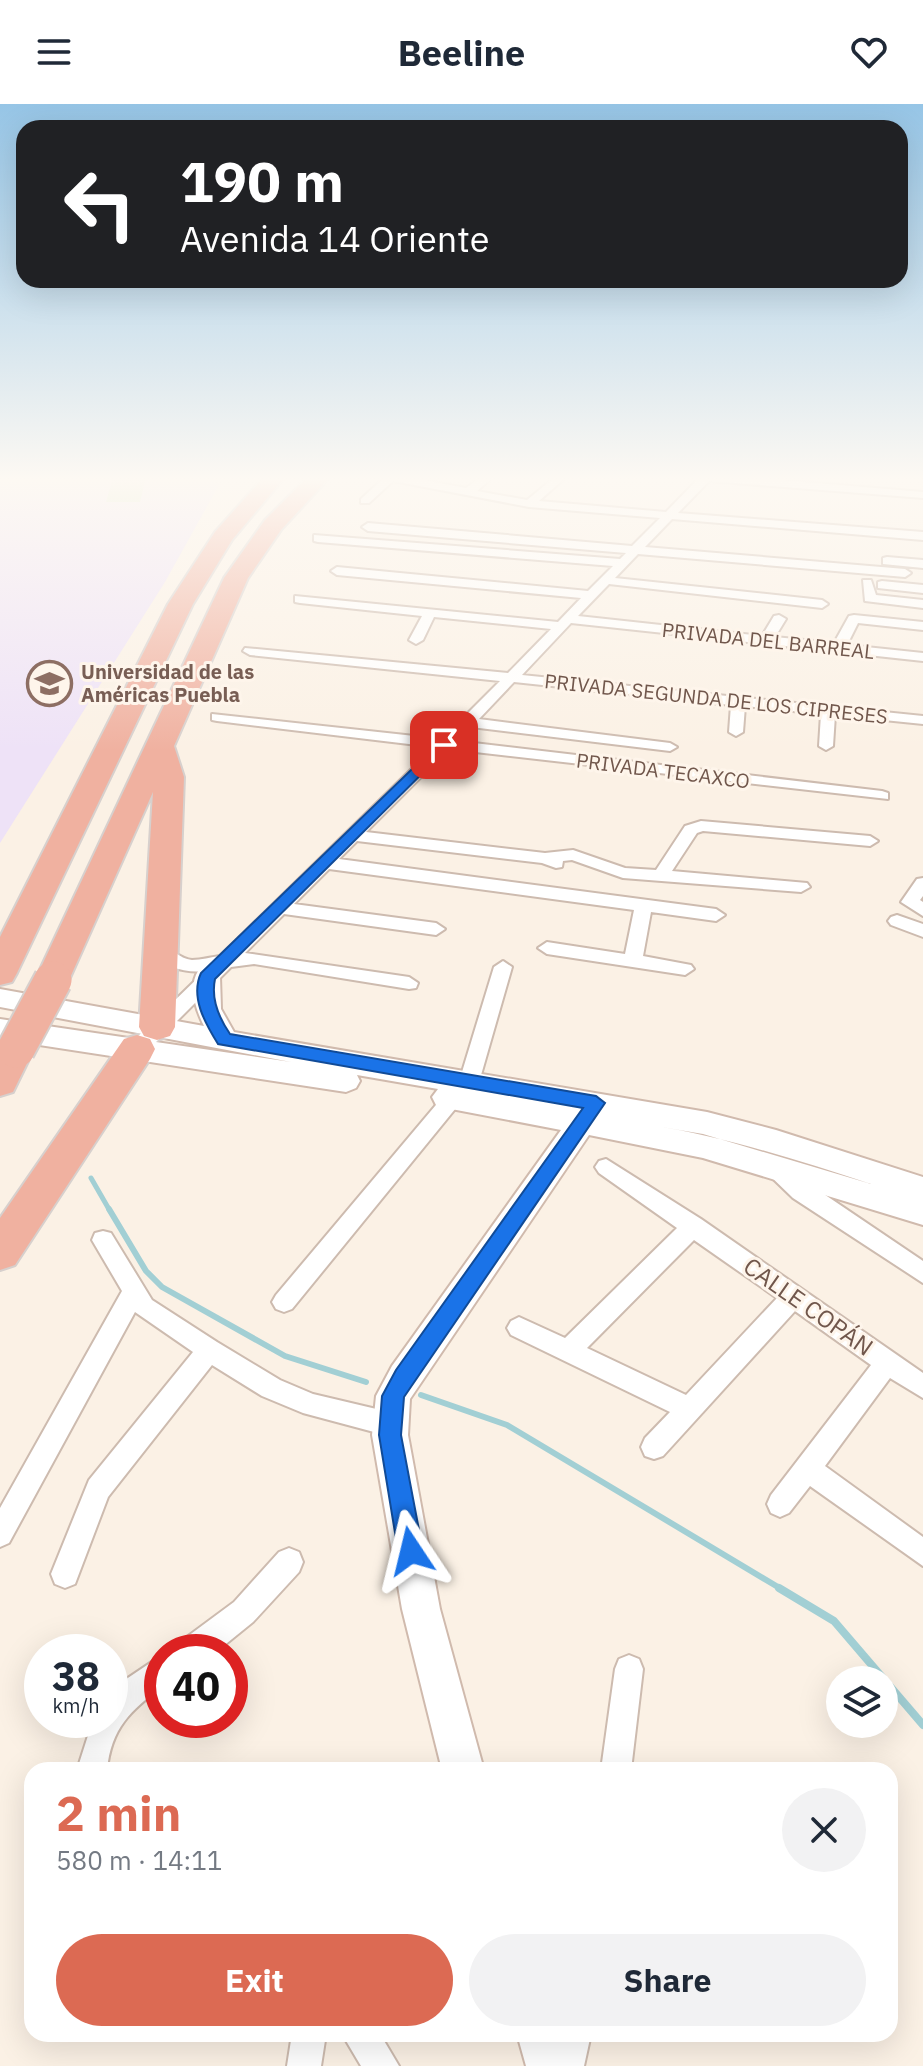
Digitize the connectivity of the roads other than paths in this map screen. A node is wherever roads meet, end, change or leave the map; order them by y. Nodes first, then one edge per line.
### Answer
1 (183, 569) edge
2 (204, 569) edge
3 (243, 569) edge
4 (261, 569) edge
5 (615, 569) edge
6 (637, 569) edge
7 (667, 569) edge
8 (746, 569) edge
9 (337, 571) dead end
10 (905, 573) dead end
11 (867, 583) junction
12 (923, 589) edge
13 (590, 595) junction
14 (300, 599) dead end
15 (822, 604) dead end
16 (923, 604) edge
17 (430, 612) junction
18 (779, 619) dead end
19 (562, 622) junction
20 (923, 626) edge
21 (416, 640) dead end
22 (766, 641) junction
23 (838, 649) junction
24 (250, 651) dead end
25 (923, 657) edge
26 (142, 677) junction
27 (509, 678) junction
28 (738, 701) junction
29 (828, 711) junction
30 (217, 717) dead end
31 (923, 720) edge
32 (468, 722) junction
33 (736, 732) dead end
34 (162, 741) junction
35 (444, 745) junction
36 (826, 746) dead end
37 (670, 747) dead end
38 (882, 796) dead end
39 (354, 836) junction
40 (870, 841) dead end
41 (326, 863) junction
42 (660, 877) junction
43 (923, 883) edge
44 (801, 887) dead end
45 (644, 905) junction
46 (278, 908) junction
47 (923, 910) edge
48 (716, 915) dead end
49 (897, 921) dead end
50 (436, 929) dead end
51 (923, 931) edge
52 (547, 948) dead end
53 (161, 951) junction
54 (633, 961) junction
55 (503, 967) dead end
56 (215, 969) junction
57 (685, 969) dead end
58 (0, 972) edge
59 (409, 983) dead end
60 (0, 998) edge
61 (147, 1038) junction
62 (224, 1039) junction
63 (5, 1053) edge
64 (356, 1073) junction
65 (461, 1090) junction
66 (589, 1113) junction
67 (767, 1163) junction
68 (606, 1167) dead end
69 (850, 1177) junction
70 (923, 1189) edge
71 (923, 1212) edge
72 (693, 1226) junction
73 (103, 1240) dead end
74 (0, 1252) edge
75 (923, 1273) edge
76 (133, 1293) junction
77 (794, 1296) junction
78 (284, 1302) dead end
79 (519, 1328) dead end
80 (209, 1350) junction
81 (568, 1351) junction
82 (887, 1363) junction
83 (923, 1387) edge
84 (689, 1409) junction
85 (389, 1424) junction
86 (654, 1447) dead end
87 (807, 1468) junction
88 (780, 1504) dead end
89 (0, 1534) edge
90 (923, 1553) edge
91 (289, 1562) dead end
92 (65, 1574) dead end
93 (220, 1634) edge
94 (629, 1669) dead end
95 (101, 1738) edge
96 (93, 1762) edge
97 (461, 1762) edge
98 (617, 1762) edge
99 (308, 2042) edge
100 (365, 2042) edge
101 (543, 2042) edge
102 (572, 2042) edge
103 (304, 2066) edge
104 (382, 2066) edge
105 (550, 2066) edge
106 (567, 2066) edge

1 - 26 highway
2 - 26 highway
3 - 34 highway
4 - 34 highway
5 - 13 street
6 - 15 street
7 - 11 street
8 - 10 street
9 - 13 street
11 - 12 street
11 - 16 street
13 - 19 street
14 - 17 street, PRIVADA DEL BARREAL
17 - 19 street, PRIVADA DEL BARREAL
17 - 21 street
18 - 22 street
19 - 22 street, PRIVADA DEL BARREAL
19 - 27 street
20 - 23 street
22 - 23 street, PRIVADA DEL BARREAL
23 - 25 street, PRIVADA DEL BARREAL
24 - 27 street, PRIVADA SEGUNDA DE LOS CIPRESES
26 - 58 highway
27 - 28 street, PRIVADA SEGUNDA DE LOS CIPRESES
27 - 32 street
28 - 29 street, PRIVADA SEGUNDA DE LOS CIPRESES
28 - 33 street
29 - 31 street, PRIVADA SEGUNDA DE LOS CIPRESES
29 - 36 street
30 - 35 street, PRIVADA TECAXCO
32 - 35 street
32 - 37 street
34 - 53 highway
34 - 63 highway, bridge
35 - 38 street, PRIVADA TECAXCO
35 - 39 street
39 - 41 street
39 - 42 street
40 - 42 street
41 - 45 street
41 - 46 street
42 - 44 street
43 - 47 street
45 - 48 street
45 - 54 street
46 - 50 street
46 - 56 street
49 - 51 street
52 - 54 street
53 - 56 street
53 - 61 highway
54 - 57 street
55 - 65 street
56 - 59 street
56 - 61 street
56 - 62 main road
60 - 61 main road
61 - 62 main road
61 - 63 main road
61 - 64 main road
61 - 74 highway
62 - 64 main road
64 - 65 main road
65 - 66 main road
65 - 78 street
66 - 67 main road
66 - 69 main road
66 - 85 main road
67 - 69 main road
67 - 75 street
68 - 72 street, CALLE COPÁN
69 - 70 main road
69 - 71 main road
72 - 77 street, CALLE COPÁN
72 - 81 street
73 - 76 street
76 - 80 street
76 - 89 street
77 - 82 street, CALLE COPÁN
77 - 84 street
79 - 81 street
80 - 85 street
80 - 92 street
81 - 84 street
82 - 83 street, CALLE COPÁN
82 - 87 street
84 - 86 street
85 - 97 main road
87 - 88 street
87 - 90 street
91 - 93 street
94 - 98 street
95 - 96 street
99 - 103 street
100 - 104 street
101 - 105 main road
102 - 106 street

